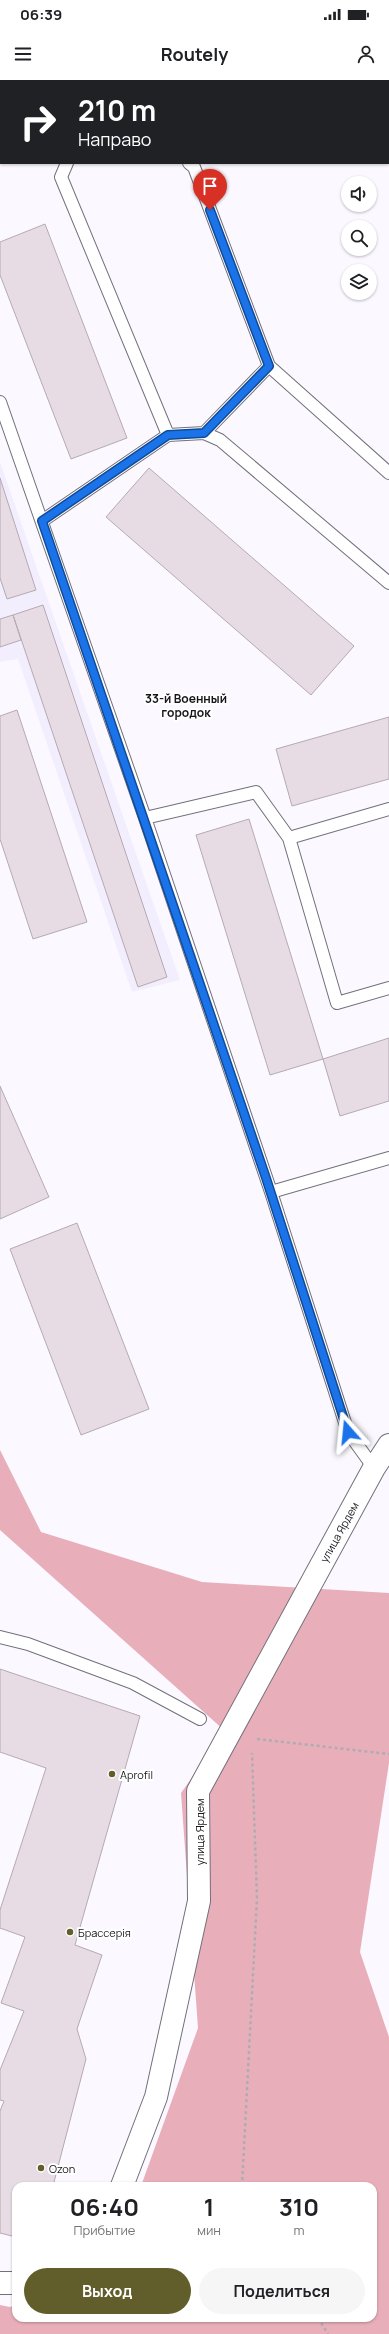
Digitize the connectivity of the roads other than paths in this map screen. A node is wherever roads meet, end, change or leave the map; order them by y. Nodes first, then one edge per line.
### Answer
1 (67, 164) edge
2 (190, 164) edge
3 (269, 366) junction
4 (0, 402) edge
5 (204, 433) junction
6 (168, 435) junction
7 (389, 473) edge
8 (42, 521) junction
9 (389, 583) edge
10 (389, 809) edge
11 (145, 818) junction
12 (289, 838) junction
13 (389, 988) edge
14 (389, 1158) edge
15 (271, 1192) junction
16 (389, 1445) edge
17 (374, 1468) junction
18 (0, 1637) edge
19 (200, 1720) dead end
20 (124, 2182) edge
21 (0, 2283) edge
22 (12, 2283) edge

1 - 6 lane
2 - 3 lane
3 - 5 lane
3 - 7 lane
4 - 8 lane
5 - 6 lane
5 - 9 lane
6 - 8 lane
8 - 11 lane
10 - 12 lane
11 - 12 lane
11 - 15 lane
12 - 13 lane
14 - 15 lane
15 - 17 lane
16 - 17 street, улица Ярдем
17 - 20 street, улица Ярдем
18 - 19 lane
21 - 22 street

